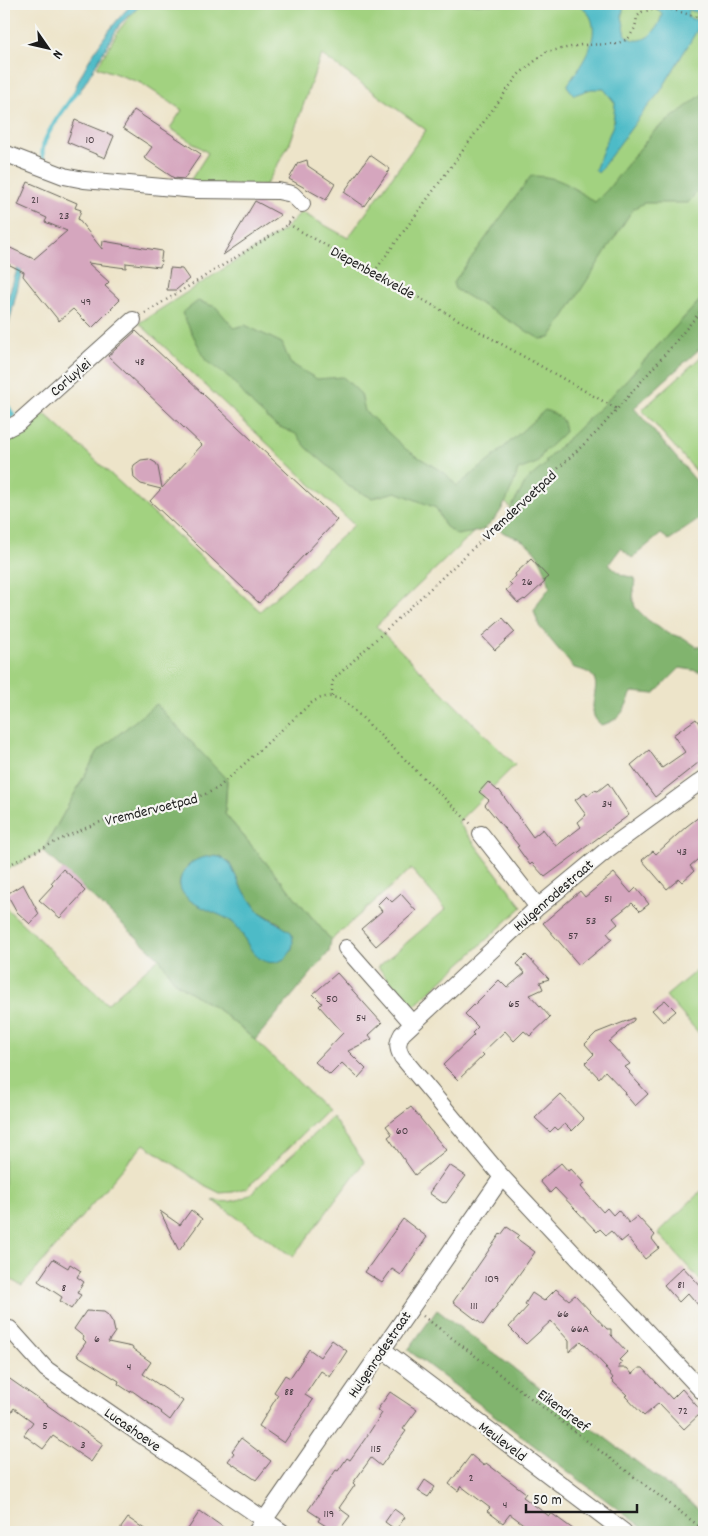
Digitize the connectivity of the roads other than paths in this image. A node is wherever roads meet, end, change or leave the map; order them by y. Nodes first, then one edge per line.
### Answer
1 (4, 153) edge
2 (302, 204) dead end
3 (133, 320) road end
4 (4, 430) edge
5 (704, 779) edge
6 (481, 834) road end
7 (538, 907) junction
8 (346, 948) dead end
9 (412, 1023) junction
10 (502, 1177) junction
11 (10, 1329) dead end
12 (382, 1349) junction
13 (704, 1393) edge
14 (260, 1526) edge
15 (282, 1532) edge
16 (624, 1532) edge

1 - 2 street
3 - 4 street, Corluylei
5 - 7 street, Hulgenrodestraat
6 - 7 street
7 - 9 street, Hulgenrodestraat
8 - 9 street
9 - 10 street, Hulgenrodestraat
10 - 12 street, Hulgenrodestraat
10 - 13 street, Hulgenrodestraat
11 - 14 street, Lucashoeve
12 - 14 street, Hulgenrodestraat
12 - 16 street, Meuleveld
14 - 15 street, Lucashoeve

